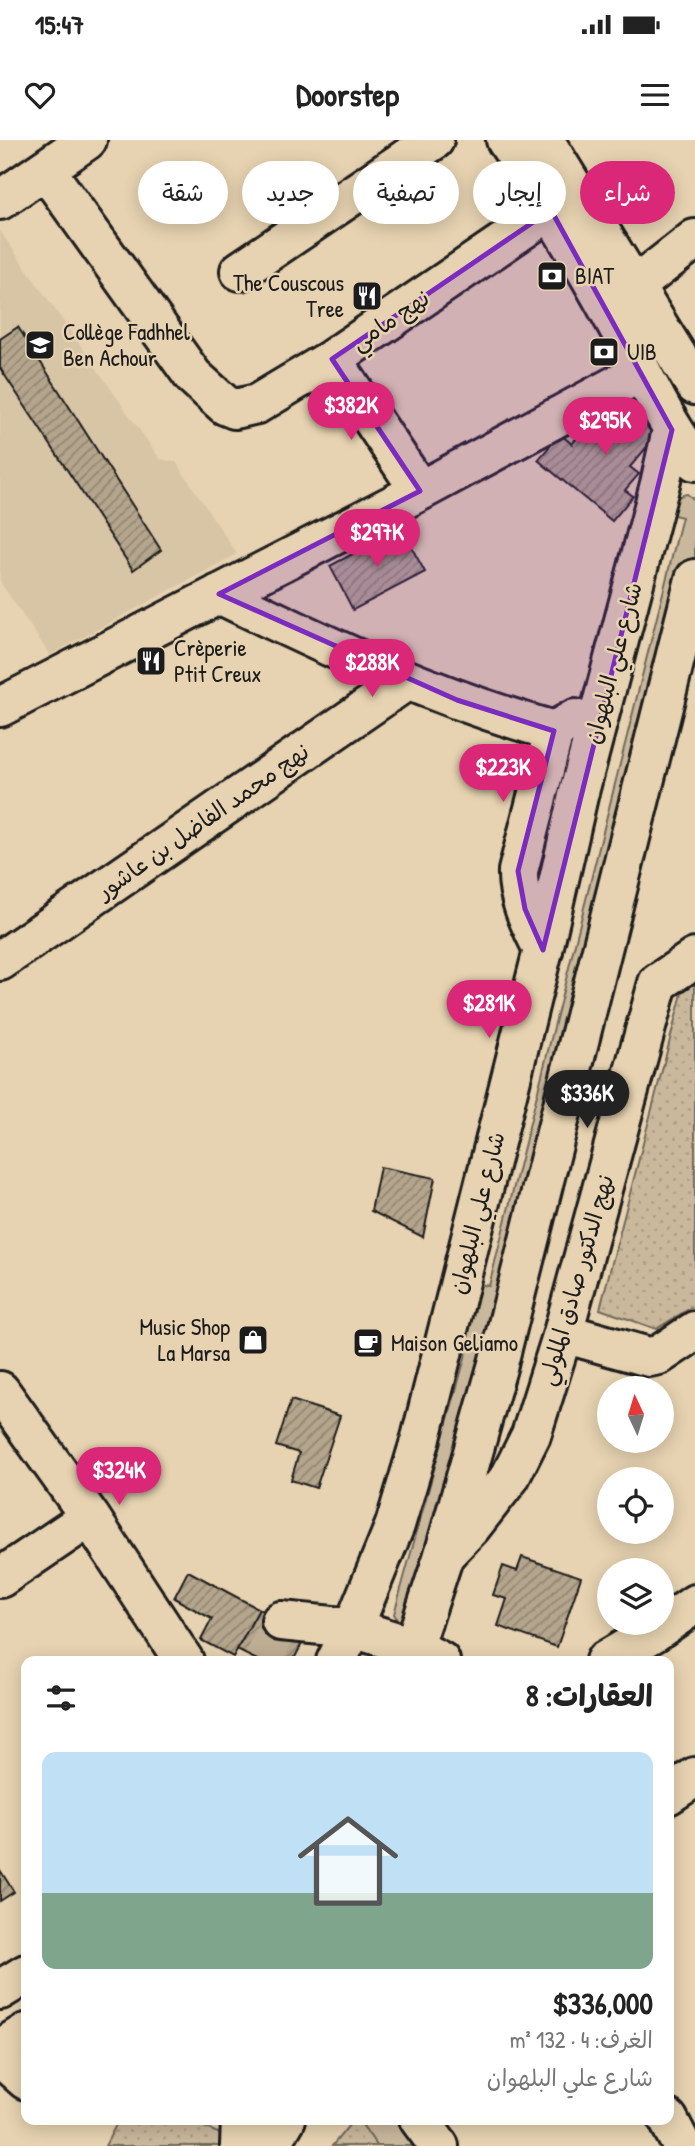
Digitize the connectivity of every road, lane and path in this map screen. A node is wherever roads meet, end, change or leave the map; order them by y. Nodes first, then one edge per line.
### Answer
1 (88, 140) edge
2 (434, 140) edge
3 (506, 140) edge
4 (544, 140) edge
5 (45, 158) edge
6 (519, 161) edge
7 (0, 201) edge
8 (532, 224) edge
9 (559, 224) edge
10 (695, 239) edge
11 (240, 271) dead end
12 (634, 287) junction
13 (332, 359) junction
14 (641, 372) junction
15 (695, 385) edge
16 (672, 430) junction
17 (695, 461) edge
18 (677, 484) edge
19 (420, 491) junction
20 (695, 579) edge
21 (219, 594) junction
22 (406, 681) junction
23 (0, 707) edge
24 (600, 711) junction
25 (554, 731) junction
26 (543, 950) junction
27 (695, 958) edge
28 (0, 961) edge
29 (695, 1331) edge
30 (563, 1333) junction
31 (0, 1391) edge
32 (90, 1517) junction
33 (444, 1555) junction
34 (0, 1578) edge
35 (695, 1604) edge
36 (281, 1621) dead end
37 (695, 1634) edge
38 (344, 1644) edge
39 (181, 1656) edge
40 (421, 1656) edge
41 (614, 1656) edge
42 (666, 1656) edge
43 (695, 1777) edge
44 (674, 1791) edge
45 (21, 1977) edge
46 (0, 1990) edge
47 (21, 2036) edge
48 (0, 2049) edge
49 (0, 2057) edge
50 (21, 2076) edge
51 (241, 2125) edge
52 (282, 2125) edge
53 (423, 2125) edge
54 (671, 2125) edge
55 (240, 2146) edge
56 (270, 2146) edge
57 (439, 2146) edge
58 (682, 2146) edge

1 - 5 main road
2 - 11 main road
3 - 6 main road
4 - 12 main road
5 - 7 main road
5 - 13 main road, نهج مامي
8 - 13 main road, نهج مامي
9 - 14 main road
10 - 12 main road
12 - 15 main road
13 - 19 main road
14 - 16 main road
14 - 19 main road
16 - 17 main road
16 - 18 main road, شارع علي البلهوان
18 - 24 main road, شارع علي البلهوان
19 - 21 main road
20 - 33 main road
21 - 22 main road
21 - 23 main road
22 - 25 main road
22 - 28 main road, نهج محمد الفاضل بن عاشور
24 - 25 main road
24 - 26 main road, شارع علي البلهوان
25 - 26 main road
26 - 38 main road, شارع علي البلهوان
27 - 30 main road, نهج الدكتور صادق الملولي
29 - 30 main road
30 - 33 main road, نهج الدكتور صادق الملولي
31 - 32 main road
32 - 34 main road
32 - 39 main road
33 - 40 main road
35 - 41 main road
36 - 38 main road
37 - 42 main road
38 - 40 main road
43 - 44 main road
45 - 46 main road
47 - 48 main road
49 - 50 main road
51 - 55 main road
52 - 56 main road
53 - 57 main road
54 - 58 main road

